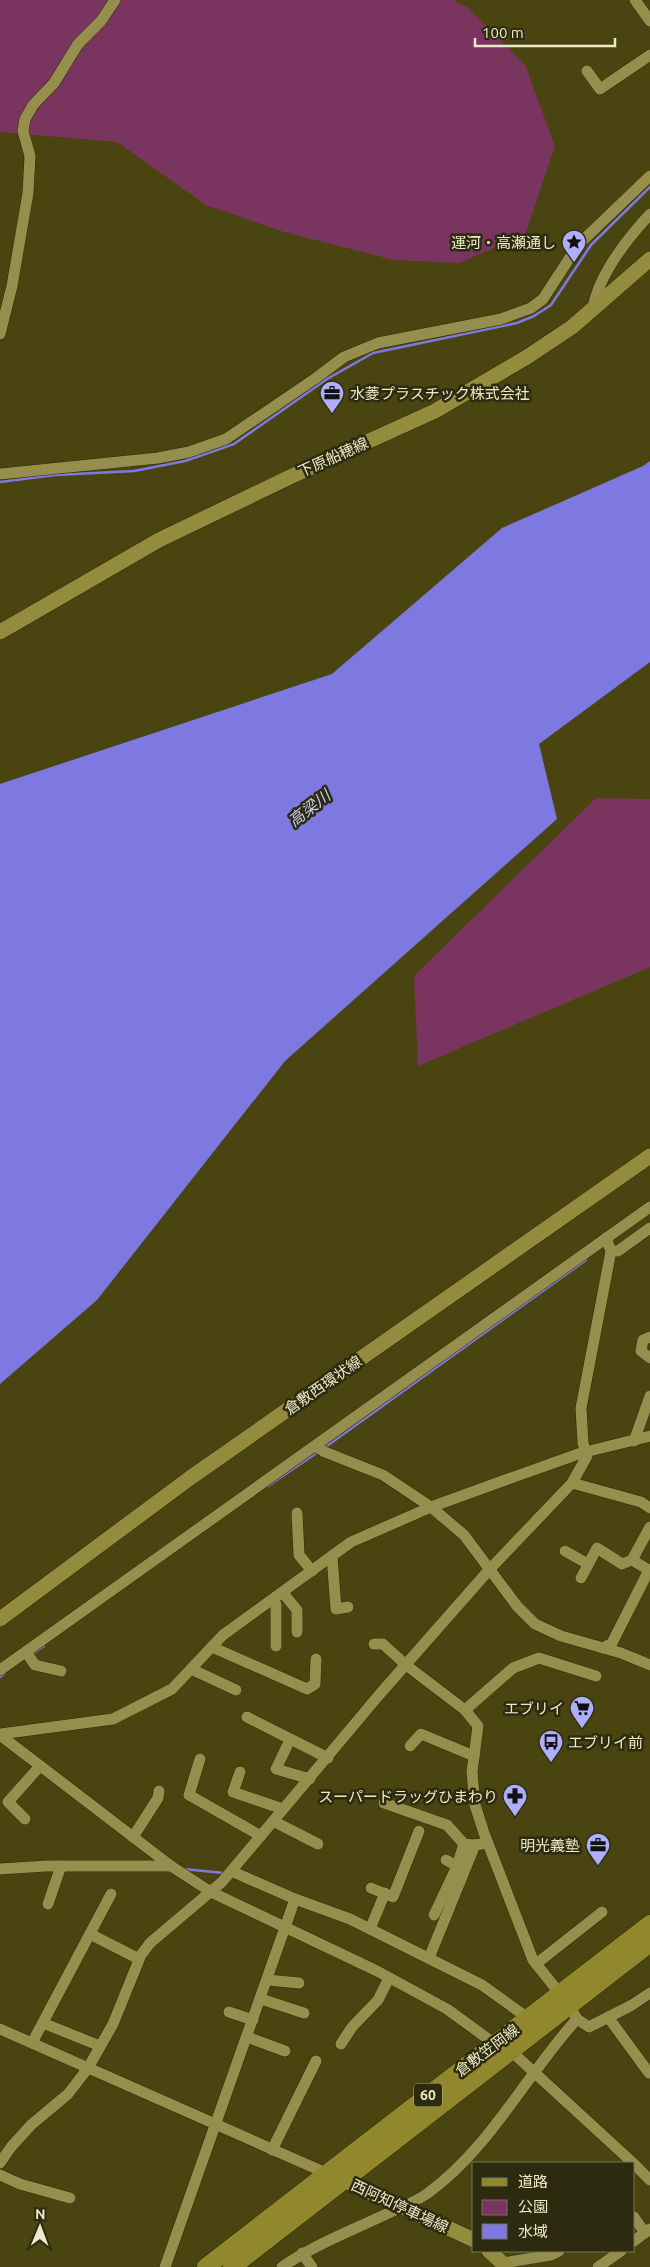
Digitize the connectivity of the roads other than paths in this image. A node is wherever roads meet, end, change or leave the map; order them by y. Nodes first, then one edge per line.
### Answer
1 (116, 0) edge
2 (635, 0) edge
3 (650, 21) edge
4 (650, 54) edge
5 (587, 71) dead end
6 (650, 176) edge
7 (650, 214) edge
8 (650, 259) edge
9 (593, 308) junction
10 (0, 334) edge
11 (0, 474) edge
12 (0, 632) edge
13 (650, 1156) edge
14 (650, 1207) edge
15 (650, 1228) edge
16 (609, 1244) junction
17 (650, 1337) edge
18 (650, 1358) edge
19 (650, 1396) edge
20 (650, 1436) edge
21 (634, 1439) junction
22 (319, 1448) junction
23 (586, 1453) junction
24 (572, 1483) junction
25 (431, 1507) junction
26 (650, 1508) edge
27 (297, 1513) dead end
28 (650, 1527) edge
29 (564, 1552) dead end
30 (332, 1556) junction
31 (632, 1560) junction
32 (588, 1564) junction
33 (488, 1568) junction
34 (312, 1571) junction
35 (581, 1578) dead end
36 (278, 1596) junction
37 (348, 1607) dead end
38 (0, 1619) edge
39 (297, 1632) dead end
40 (374, 1644) dead end
41 (276, 1646) dead end
42 (212, 1647) junction
43 (603, 1648) junction
44 (28, 1655) junction
45 (316, 1659) dead end
46 (404, 1663) junction
47 (650, 1665) edge
48 (190, 1669) junction
49 (0, 1670) edge
50 (61, 1671) dead end
51 (596, 1676) dead end
52 (236, 1690) dead end
53 (465, 1710) junction
54 (247, 1717) dead end
55 (0, 1735) edge
56 (287, 1746) dead end
57 (410, 1746) dead end
58 (474, 1756) junction
59 (326, 1757) junction
60 (200, 1759) dead end
61 (40, 1766) junction
62 (240, 1772) dead end
63 (310, 1779) junction
64 (159, 1791) dead end
65 (384, 1803) dead end
66 (283, 1809) junction
67 (25, 1820) dead end
68 (273, 1821) junction
69 (419, 1831) dead end
70 (260, 1835) junction
71 (133, 1837) junction
72 (487, 1843) junction
73 (318, 1844) dead end
74 (469, 1844) junction
75 (446, 1860) dead end
76 (61, 1866) junction
77 (171, 1866) junction
78 (457, 1866) junction
79 (0, 1869) edge
80 (231, 1871) junction
81 (371, 1888) dead end
82 (211, 1892) junction
83 (385, 1893) junction
84 (111, 1894) dead end
85 (295, 1899) junction
86 (48, 1904) dead end
87 (602, 1912) dead end
88 (434, 1915) dead end
89 (650, 1924) edge
90 (286, 1928) junction
91 (370, 1929) junction
92 (90, 1934) junction
93 (650, 1943) edge
94 (429, 1958) junction
95 (139, 1959) junction
96 (536, 1964) junction
97 (389, 1978) junction
98 (268, 1980) junction
99 (299, 1983) dead end
100 (650, 1993) edge
101 (260, 1999) junction
102 (568, 2006) junction
103 (229, 2012) dead end
104 (304, 2013) dead end
105 (608, 2017) junction
106 (528, 2018) junction
107 (253, 2020) junction
108 (43, 2023) junction
109 (0, 2029) edge
110 (247, 2037) junction
111 (32, 2043) junction
112 (341, 2044) dead end
113 (100, 2046) junction
114 (503, 2047) junction
115 (285, 2051) dead end
116 (316, 2061) dead end
117 (88, 2068) junction
118 (534, 2071) junction
119 (649, 2073) edge
120 (215, 2124) junction
121 (272, 2150) junction
122 (630, 2162) edge
123 (0, 2163) edge
124 (635, 2166) edge
125 (326, 2173) junction
126 (0, 2175) edge
127 (345, 2180) junction
128 (650, 2180) edge
129 (70, 2198) dead end
130 (402, 2206) junction
131 (635, 2219) edge
132 (648, 2231) edge
133 (472, 2239) edge
134 (635, 2240) edge
135 (491, 2252) edge
136 (557, 2252) edge
137 (619, 2252) edge
138 (302, 2253) junction
139 (505, 2265) edge
140 (165, 2267) edge
141 (206, 2267) edge
142 (232, 2267) edge
143 (282, 2267) edge
144 (312, 2267) edge
145 (598, 2267) edge

1 - 10 street
2 - 3 street
4 - 5 street
6 - 11 street
7 - 9 street
8 - 9 main road, 下原船穂線
9 - 12 main road, 下原船穂線
13 - 38 main road, 倉敷西環状線
14 - 16 street
15 - 16 street
16 - 22 street
16 - 23 street
17 - 18 street
19 - 21 street
20 - 21 street
21 - 23 street
22 - 25 street
22 - 44 street
23 - 24 street
23 - 25 street
24 - 26 street
24 - 33 street
25 - 30 street
25 - 33 street
27 - 34 street
28 - 31 street
29 - 32 street
30 - 34 street
30 - 37 street
31 - 32 street
31 - 43 street
32 - 35 street
33 - 43 street
33 - 46 street
34 - 36 street
36 - 39 street
36 - 41 street
36 - 42 street
40 - 46 street
42 - 45 street
42 - 48 street
43 - 47 street
44 - 49 street
44 - 50 street
46 - 53 street
46 - 59 street
48 - 52 street
48 - 55 street
51 - 53 street
53 - 58 street
54 - 59 street
55 - 61 street
56 - 63 street
57 - 58 street
58 - 72 street
59 - 63 street
60 - 70 street
61 - 67 street
61 - 71 street
62 - 66 street
63 - 66 street
64 - 71 street
65 - 74 street
66 - 68 street
68 - 70 street
68 - 73 street
69 - 83 street
70 - 80 street
71 - 77 street
72 - 74 street
72 - 96 street
74 - 78 street
74 - 94 street
75 - 78 street
76 - 77 street
76 - 79 street
76 - 86 street
77 - 82 street
78 - 88 street
80 - 82 street
80 - 85 street
81 - 83 street
82 - 90 street
82 - 95 street
83 - 91 street
84 - 92 street
85 - 90 street
85 - 91 street
87 - 96 street
89 - 102 main road, 倉敷笠岡線 / 60
90 - 97 street
90 - 98 street
91 - 94 street
92 - 95 street
92 - 108 street
93 - 102 main road, 倉敷笠岡線 / 60
94 - 106 street
95 - 113 street
96 - 102 street
97 - 112 street
97 - 114 street
98 - 99 street
98 - 101 street
100 - 105 street
101 - 104 street
101 - 107 street
102 - 105 street
102 - 106 main road, 倉敷笠岡線 / 60
102 - 114 main road, 倉敷笠岡線 / 60
102 - 118 street
103 - 107 street
105 - 119 street
106 - 114 main road, 倉敷笠岡線 / 60
107 - 110 street
108 - 111 street
108 - 113 street
109 - 111 street
110 - 115 street
110 - 120 street
111 - 117 street
113 - 117 street
114 - 118 street
114 - 125 main road, 倉敷笠岡線 / 60
114 - 127 main road, 倉敷笠岡線 / 60
116 - 121 street
117 - 120 street
117 - 123 street
118 - 122 street
118 - 130 street
120 - 121 street
120 - 140 street
121 - 125 street
124 - 128 street
125 - 127 main road, 西阿知停車場線
125 - 141 main road, 倉敷笠岡線 / 60
126 - 129 street
127 - 130 main road, 西阿知停車場線
127 - 142 main road, 倉敷笠岡線 / 60
130 - 133 main road, 西阿知停車場線
130 - 138 street
131 - 132 street
132 - 134 street
135 - 139 main road
136 - 139 street
137 - 145 street
138 - 143 street
138 - 144 street

